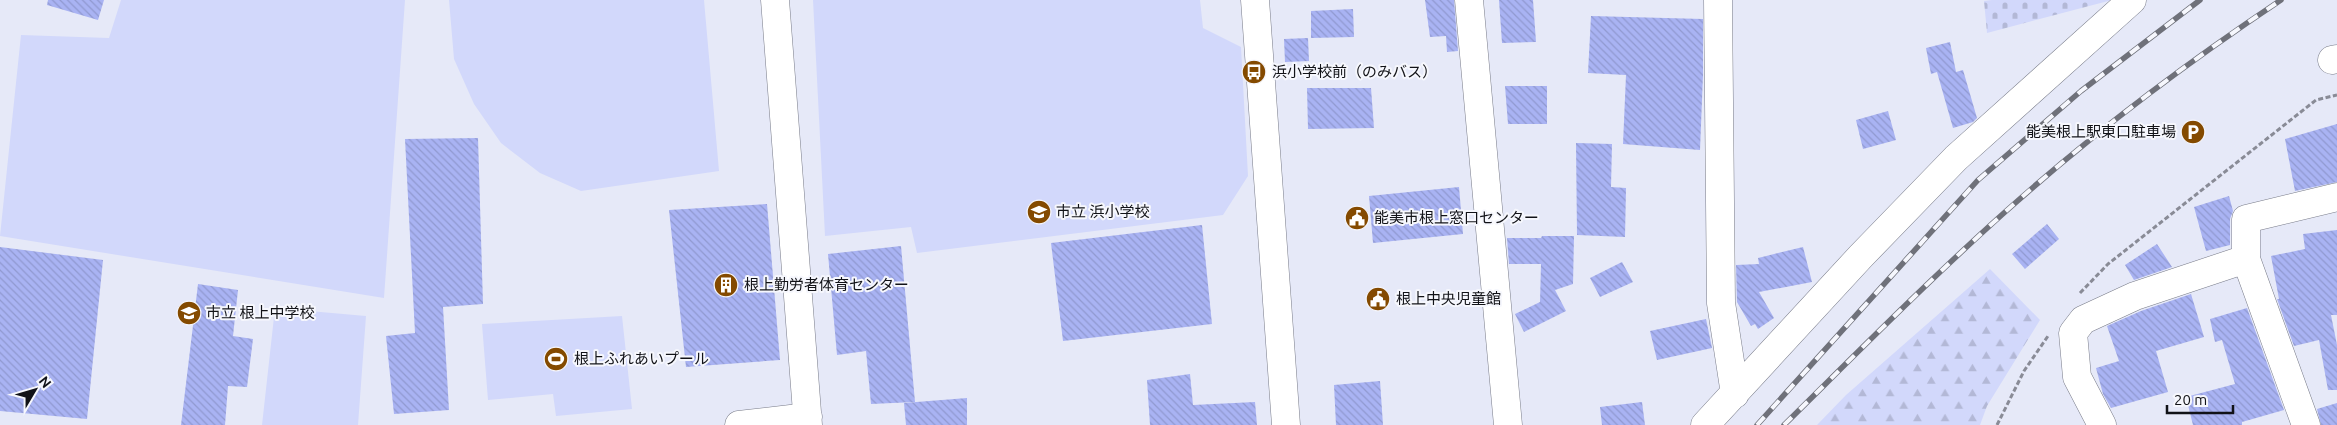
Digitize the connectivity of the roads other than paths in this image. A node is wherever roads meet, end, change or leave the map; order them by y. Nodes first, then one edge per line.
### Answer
1 (774, 0) edge
2 (1255, 0) edge
3 (1469, 0) edge
4 (1718, 0) edge
5 (2132, 0) edge
6 (2337, 197) edge
7 (2246, 259) junction
8 (1735, 394) junction
9 (808, 421) edge
10 (744, 425) edge
11 (1286, 425) edge
12 (1508, 425) edge
13 (1705, 425) edge
14 (2102, 425) edge
15 (2306, 425) edge

1 - 9 street
2 - 11 street
3 - 12 street
4 - 8 street
5 - 8 street
6 - 7 street
7 - 14 street
7 - 15 street
8 - 13 street
9 - 10 street

